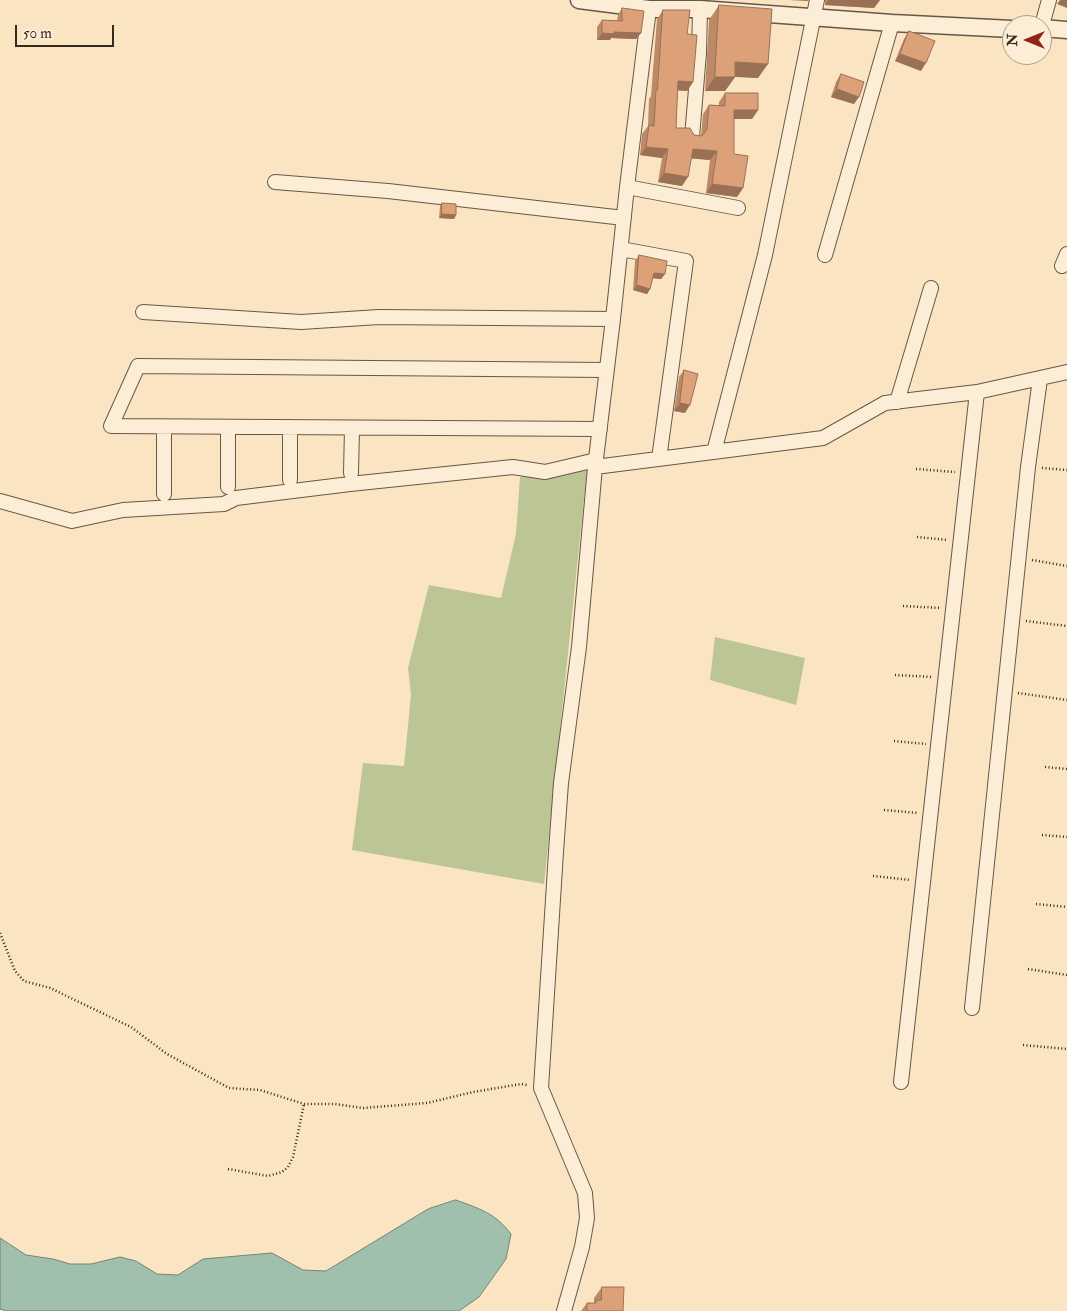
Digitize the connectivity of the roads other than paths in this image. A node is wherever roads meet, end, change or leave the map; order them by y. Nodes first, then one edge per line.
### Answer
1 (579, 0) edge
2 (817, 0) edge
3 (1050, 0) edge
4 (642, 6) edge
5 (700, 9) junction
6 (1045, 15) edge
7 (815, 17) junction
8 (892, 23) junction
9 (1002, 28) edge
10 (1052, 28) edge
11 (1067, 30) edge
12 (692, 137) edge
13 (275, 182) dead end
14 (627, 187) junction
15 (738, 208) dead end
16 (624, 218) junction
17 (621, 249) junction
18 (825, 255) dead end
19 (931, 288) dead end
20 (142, 312) dead end
21 (613, 320) junction
22 (606, 370) junction
23 (1067, 372) edge
24 (1040, 379) junction
25 (977, 392) junction
26 (897, 402) junction
27 (164, 427) junction
28 (228, 427) junction
29 (290, 427) junction
30 (352, 428) junction
31 (600, 429) junction
32 (714, 452) junction
33 (659, 459) junction
34 (595, 463) junction
35 (351, 473) dead end
36 (290, 480) dead end
37 (228, 487) dead end
38 (164, 494) dead end
39 (0, 501) edge
40 (972, 1008) dead end
41 (901, 1082) dead end
42 (564, 1311) edge

1 - 4 street
2 - 7 street
3 - 6 street
4 - 5 street
4 - 14 street
5 - 7 street
5 - 12 street
7 - 8 street
7 - 32 street
8 - 9 street
8 - 18 street
10 - 11 street
13 - 16 street
14 - 15 street
14 - 16 street
16 - 17 street
17 - 21 street
17 - 33 street
19 - 26 street
20 - 21 street
21 - 22 street
22 - 27 street
22 - 31 street
23 - 24 street
24 - 25 street
24 - 40 street
25 - 26 street
25 - 41 street
26 - 32 street
27 - 28 street
27 - 38 street
28 - 29 street
28 - 37 street
29 - 30 street
29 - 36 street
30 - 31 street
30 - 35 street
31 - 34 street
32 - 33 street
33 - 34 street
34 - 39 street
34 - 42 street

